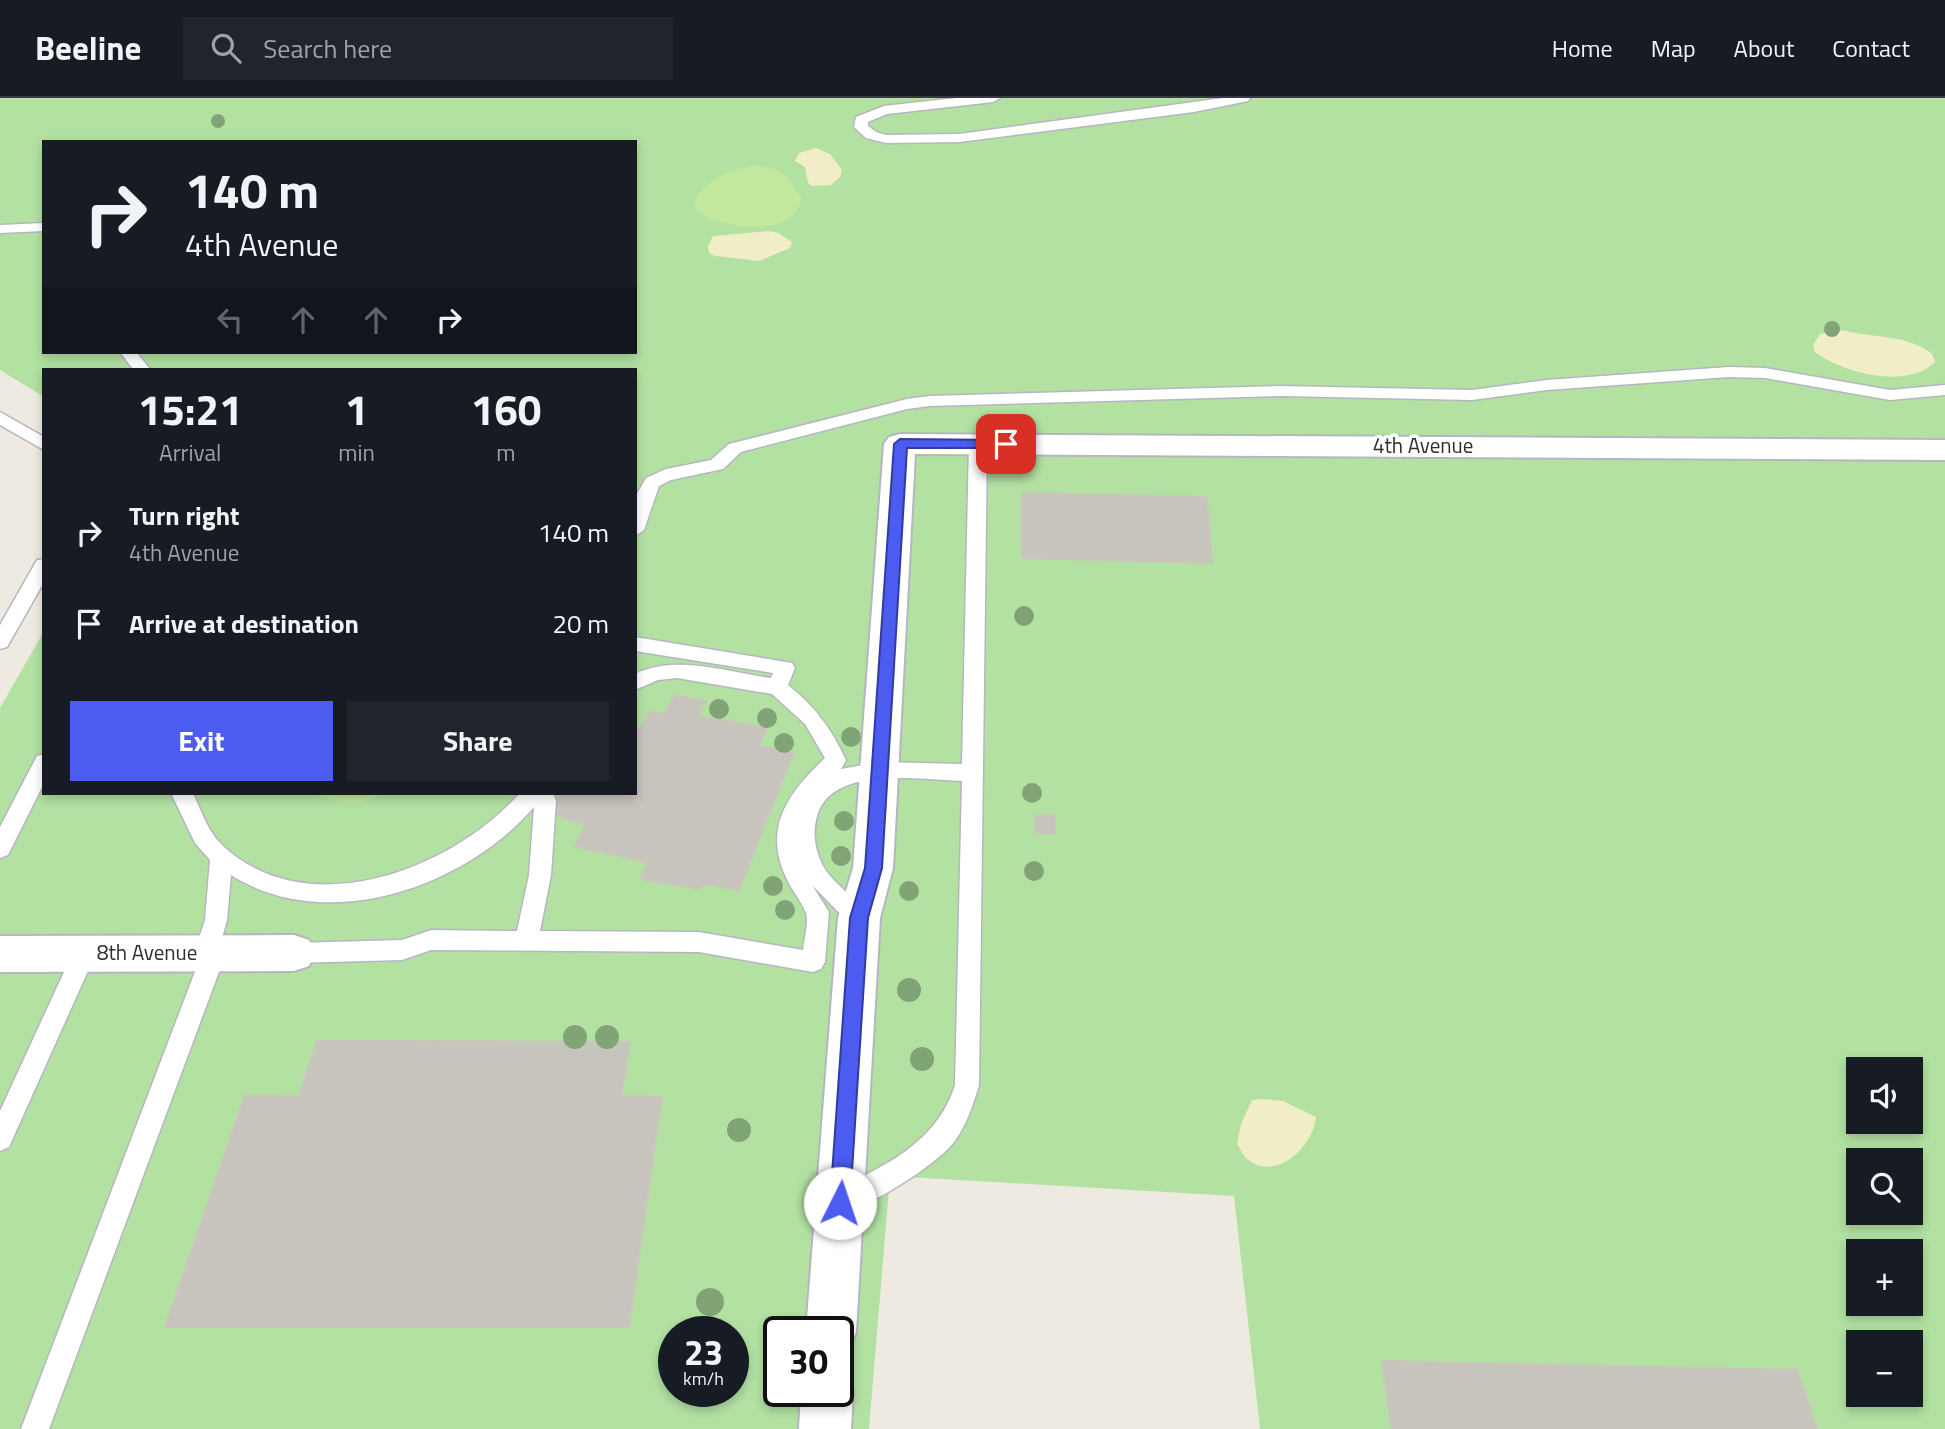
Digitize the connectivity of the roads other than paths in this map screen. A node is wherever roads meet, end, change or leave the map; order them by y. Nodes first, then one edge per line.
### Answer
1 (993, 98) edge
2 (1243, 98) edge
3 (42, 227) edge
4 (0, 229) edge
5 (130, 354) edge
6 (141, 368) edge
7 (1945, 390) edge
8 (0, 417) edge
9 (42, 444) edge
10 (978, 444) junction
11 (1945, 450) edge
12 (637, 523) edge
13 (42, 568) edge
14 (0, 642) edge
15 (637, 644) edge
16 (637, 682) edge
17 (777, 687) junction
18 (42, 766) edge
19 (880, 771) junction
20 (973, 773) junction
21 (183, 795) edge
22 (531, 795) edge
23 (543, 795) edge
24 (0, 849) edge
25 (221, 856) junction
26 (859, 918) junction
27 (527, 941) junction
28 (84, 953) junction
29 (210, 953) junction
30 (295, 953) joint
31 (0, 954) edge
32 (0, 1139) edge
33 (840, 1203) junction
34 (832, 1316) edge
35 (826, 1407) edge
36 (35, 1429) edge
37 (824, 1429) edge

1 - 2 lane
3 - 4 lane
5 - 6 lane
7 - 12 lane
8 - 9 lane
10 - 11 street, 4th Avenue
10 - 19 street, 4th Avenue
10 - 20 lane
13 - 14 lane
15 - 17 lane
16 - 17 lane
17 - 27 lane
18 - 24 lane
19 - 20 lane
19 - 26 street
19 - 26 lane
20 - 33 lane
21 - 25 lane
22 - 25 lane
23 - 27 lane
25 - 29 lane
26 - 33 street
27 - 30 lane
28 - 29 street, 8th Avenue
28 - 31 street, 8th Avenue
28 - 32 lane
29 - 30 street, 8th Avenue
29 - 36 lane
33 - 34 street
35 - 37 street

